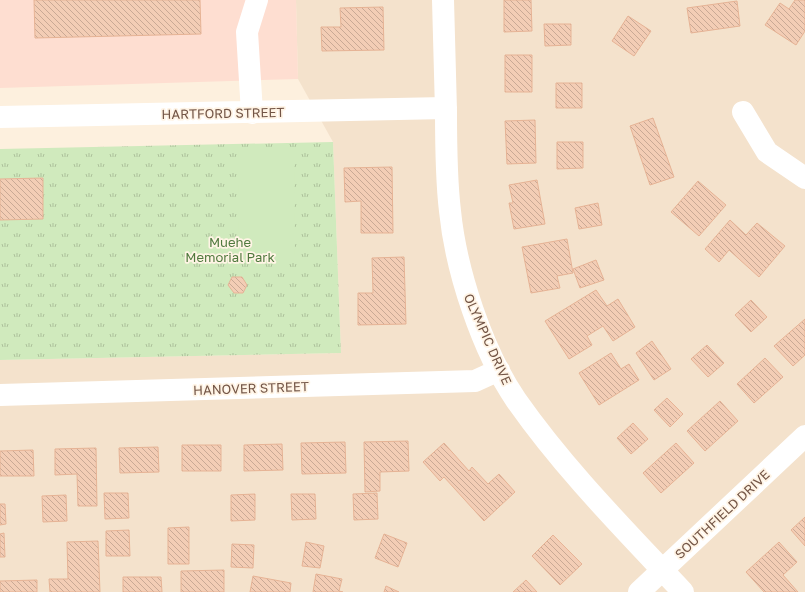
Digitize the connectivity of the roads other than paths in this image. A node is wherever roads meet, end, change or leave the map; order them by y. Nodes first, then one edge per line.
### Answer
1 (257, 0) edge
2 (444, 0) edge
3 (446, 108) junction
4 (743, 112) dead end
5 (252, 113) junction
6 (0, 117) edge
7 (805, 178) edge
8 (499, 370) junction
9 (0, 395) edge
10 (805, 436) edge
11 (663, 570) junction
12 (639, 592) edge
13 (683, 592) edge

1 - 5 street
2 - 3 street, OLYMPIC DRIVE
3 - 5 street, HARTFORD STREET
3 - 8 street, OLYMPIC DRIVE
4 - 7 street
5 - 6 street, HARTFORD STREET
8 - 9 street, HANOVER STREET
8 - 11 street, OLYMPIC DRIVE
10 - 11 street, SOUTHFIELD DRIVE
11 - 12 street, SOUTHFIELD DRIVE
11 - 13 street, OLYMPIC DRIVE

